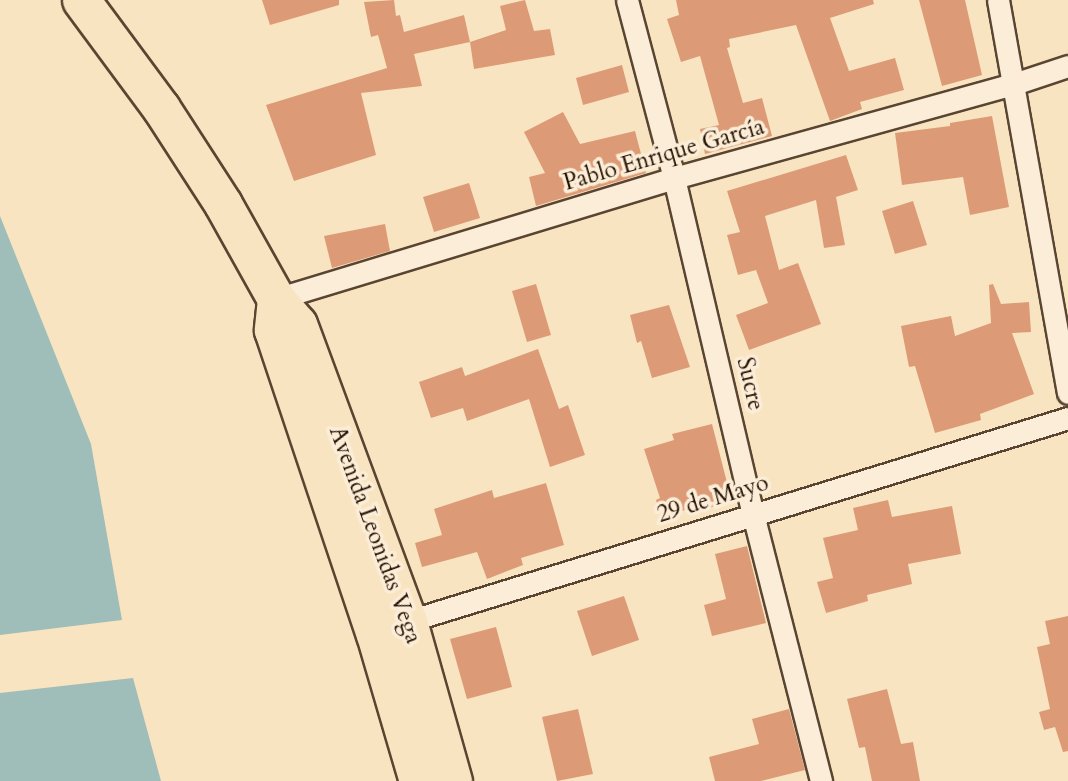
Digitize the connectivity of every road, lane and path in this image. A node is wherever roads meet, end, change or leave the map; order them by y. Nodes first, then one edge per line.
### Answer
1 (81, 0) edge
2 (627, 0) edge
3 (998, 0) edge
4 (1068, 66) edge
5 (1014, 84) junction
6 (674, 178) junction
7 (276, 299) junction
8 (1068, 393) edge
9 (1068, 418) edge
10 (754, 514) junction
11 (391, 628) junction
12 (418, 781) edge
13 (453, 781) edge
14 (821, 781) edge

1 - 7 highway
2 - 6 street, Sucre
3 - 5 street
4 - 5 street, Pablo Enrique García
5 - 6 street, Pablo Enrique García
5 - 8 street
6 - 7 street, Pablo Enrique García
6 - 10 street, Sucre
7 - 11 highway, Avenida Leonidas Vega
9 - 10 street, 29 de Mayo
10 - 11 street, 29 de Mayo
10 - 14 street, Sucre
11 - 12 highway, Avenida Leonidas Vega
11 - 13 highway, Avenida Leonidas Vega

